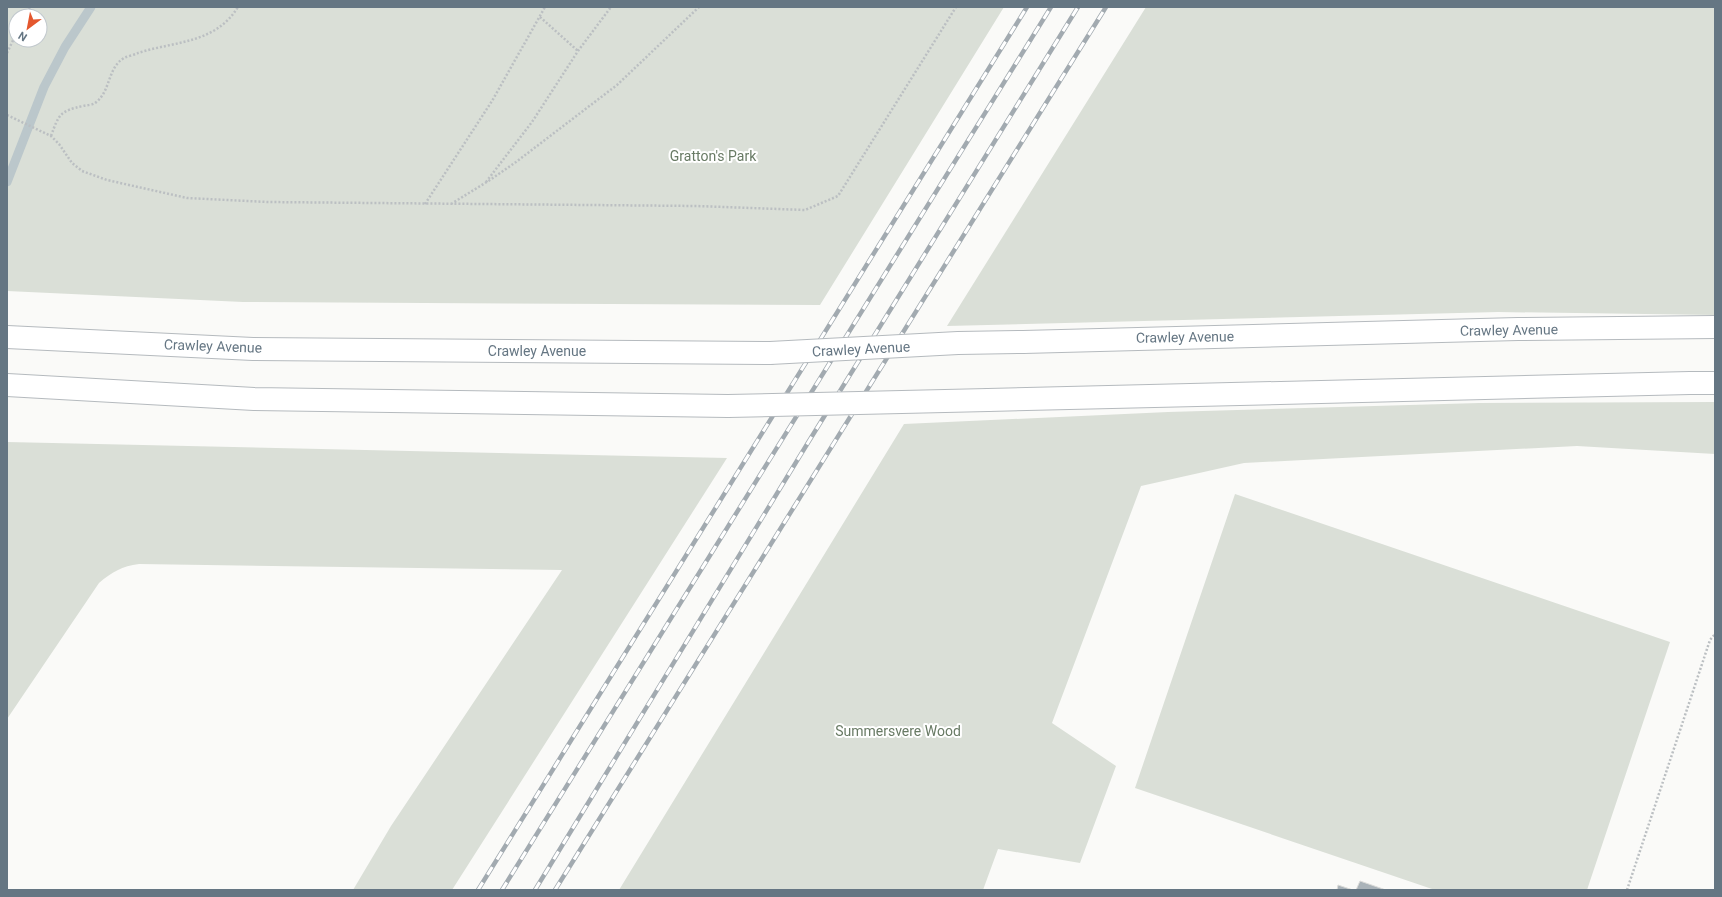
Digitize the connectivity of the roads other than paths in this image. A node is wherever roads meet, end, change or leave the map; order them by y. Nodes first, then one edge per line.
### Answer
1 (1715, 327) edge
2 (7, 336) edge
3 (1715, 383) edge
4 (7, 385) edge

1 - 2 main road, Crawley Avenue, bridge
3 - 4 main road, bridge

